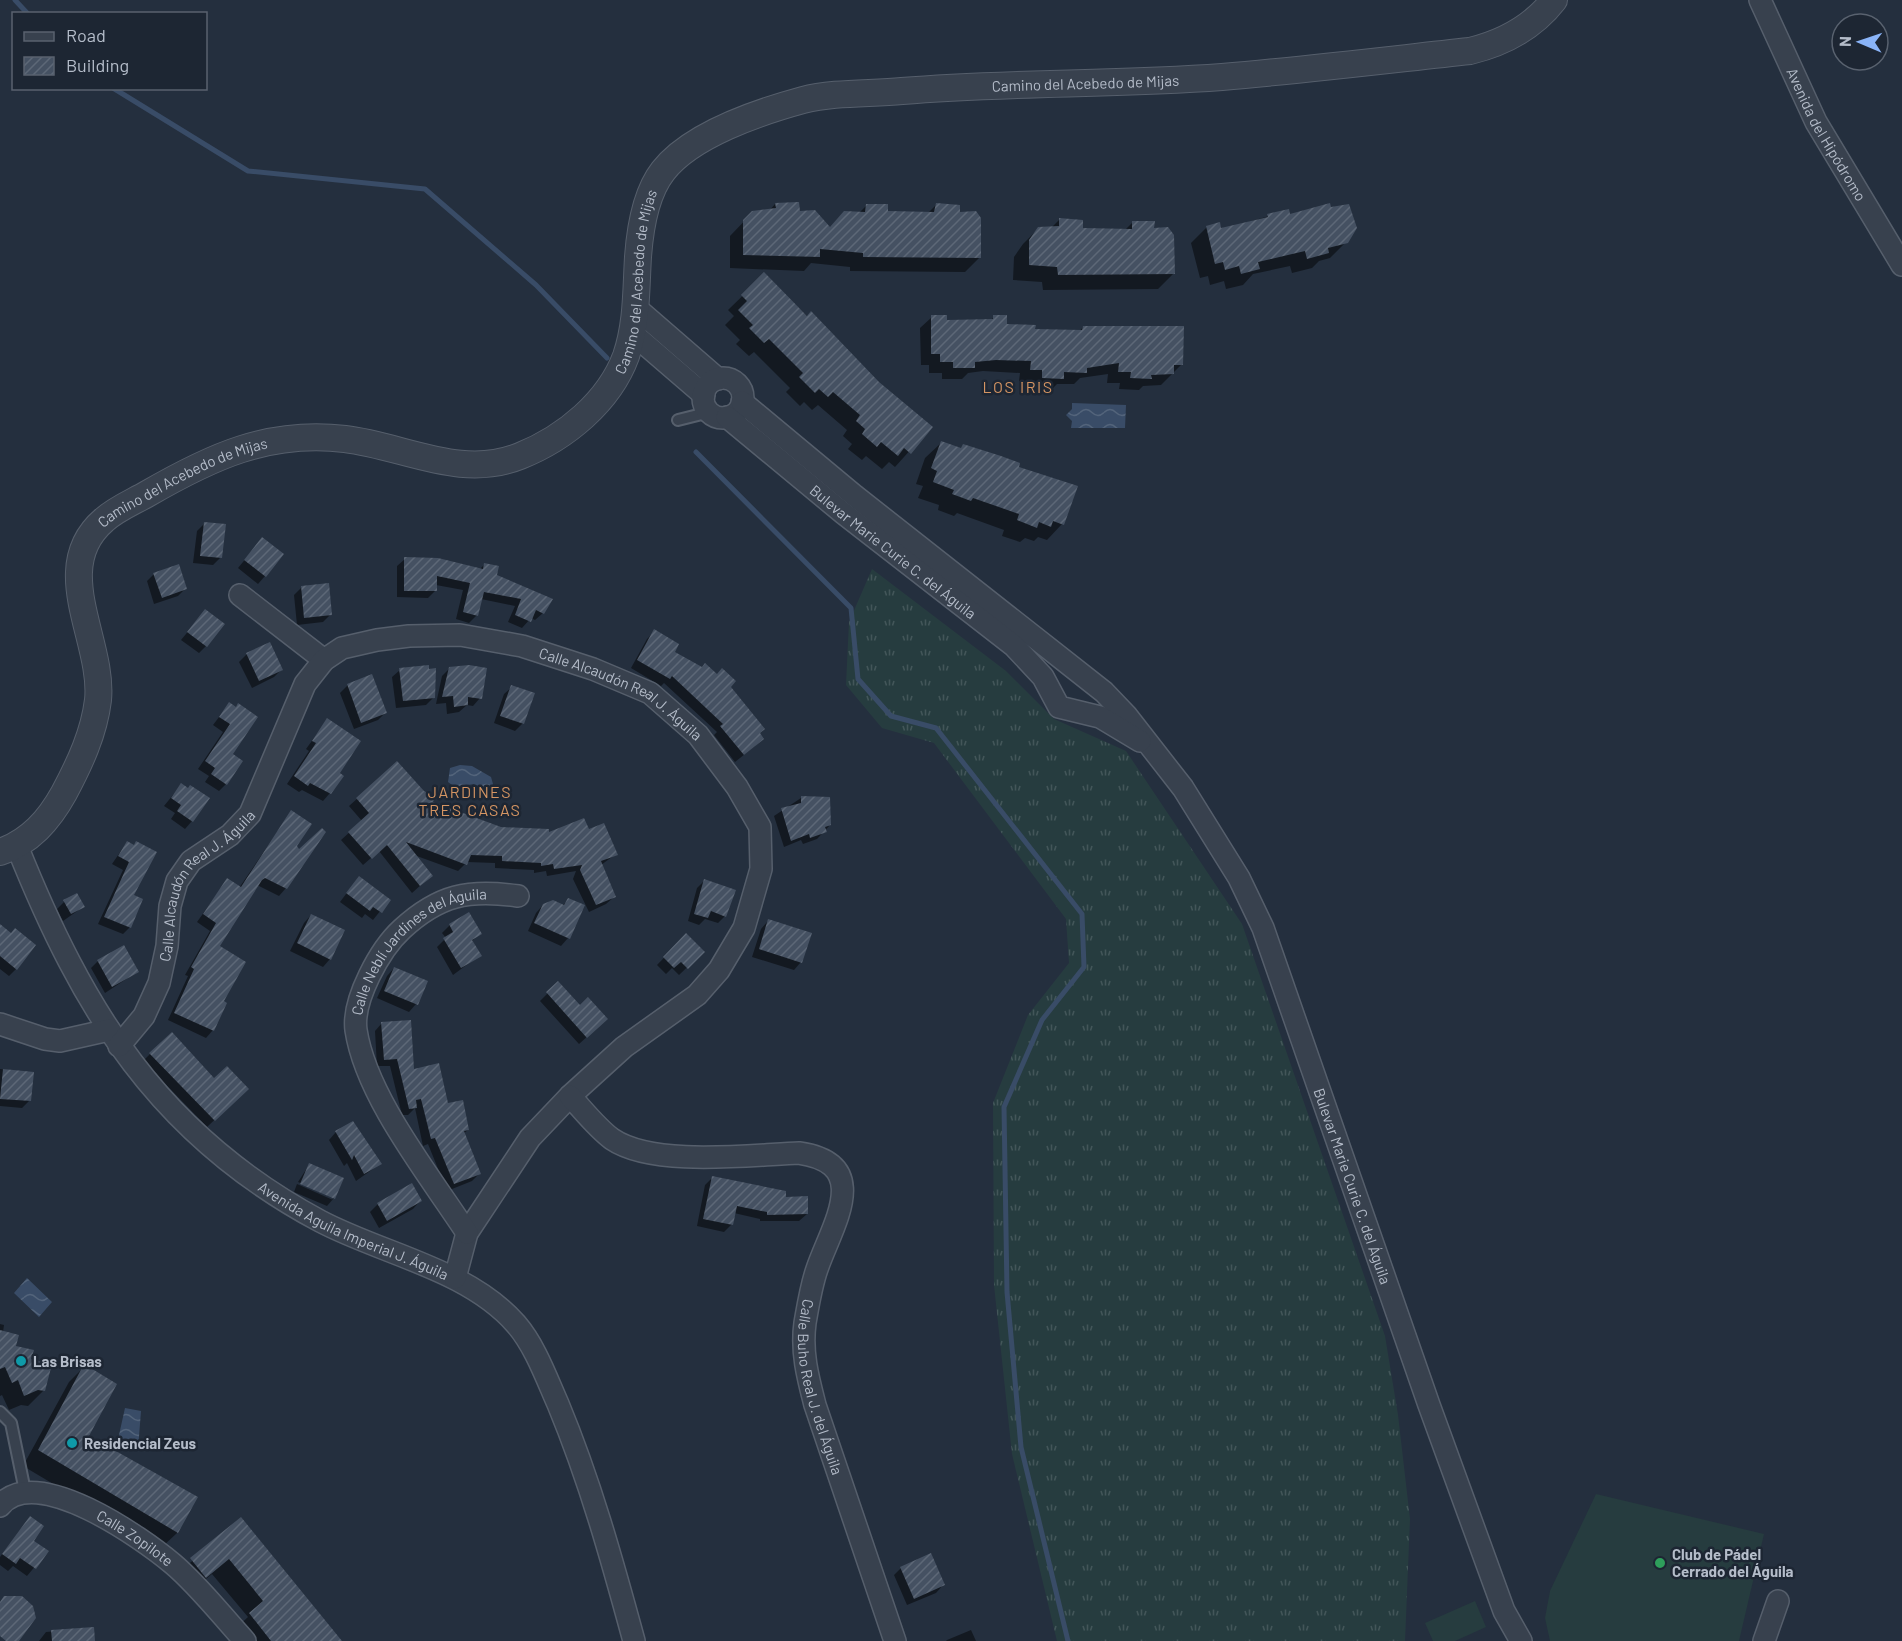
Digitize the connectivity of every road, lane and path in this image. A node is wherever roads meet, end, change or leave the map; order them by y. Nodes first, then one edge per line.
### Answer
1 (1554, 0) edge
2 (1760, 0) edge
3 (1902, 265) edge
4 (635, 307) junction
5 (632, 333) junction
6 (718, 379) junction
7 (721, 407) junction
8 (678, 420) dead end
9 (240, 595) dead end
10 (324, 660) junction
11 (1081, 673) junction
12 (1051, 695) junction
13 (1069, 710) junction
14 (1151, 748) junction
15 (8, 849) edge
16 (518, 896) dead end
17 (0, 1024) edge
18 (114, 1038) junction
19 (570, 1096) junction
20 (467, 1233) junction
21 (455, 1278) junction
22 (0, 1412) edge
23 (25, 1491) junction
24 (0, 1506) edge
25 (245, 1641) edge
26 (634, 1641) edge
27 (895, 1641) edge
28 (1521, 1641) edge
29 (1764, 1641) edge
30 (1771, 1641) edge

1 - 4 street, Camino del Acebedo de Mijas
2 - 3 street, Avenida del Hipódromo
4 - 5 street, Camino del Acebedo de Mijas
4 - 6 street
5 - 7 street
5 - 15 street, Camino del Acebedo de Mijas
6 - 7 street
6 - 7 street
7 - 8 lane
7 - 11 street, Bulevar Marie Curie C. del Águila
7 - 12 street, Bulevar Marie Curie C. del Águila
9 - 10 street
10 - 18 street, Calle Alcaudón Real J. Águila
10 - 19 street, Calle Alcaudón Real J. Águila
11 - 12 street
11 - 13 street
11 - 14 street, Bulevar Marie Curie C. del Águila
12 - 13 street, Bulevar Marie Curie C. del Águila
13 - 14 street, Bulevar Marie Curie C. del Águila
14 - 28 street, Bulevar Marie Curie C. del Águila
15 - 18 street, Avenida Aguila Imperial J. Águila
16 - 20 street, Calle Neblí Jardines del Águila
17 - 18 street
18 - 21 street, Avenida Aguila Imperial J. Águila
19 - 20 street, Calle Alcaudón Real J. Águila
19 - 27 street, Calle Buho Real J. del Águila
20 - 21 street, Calle Alcaudón Real J. Águila
21 - 26 street, Avenida Aguila Imperial J. Águila
22 - 23 lane
23 - 24 street
23 - 25 street, Calle Zopilote
29 - 30 street

